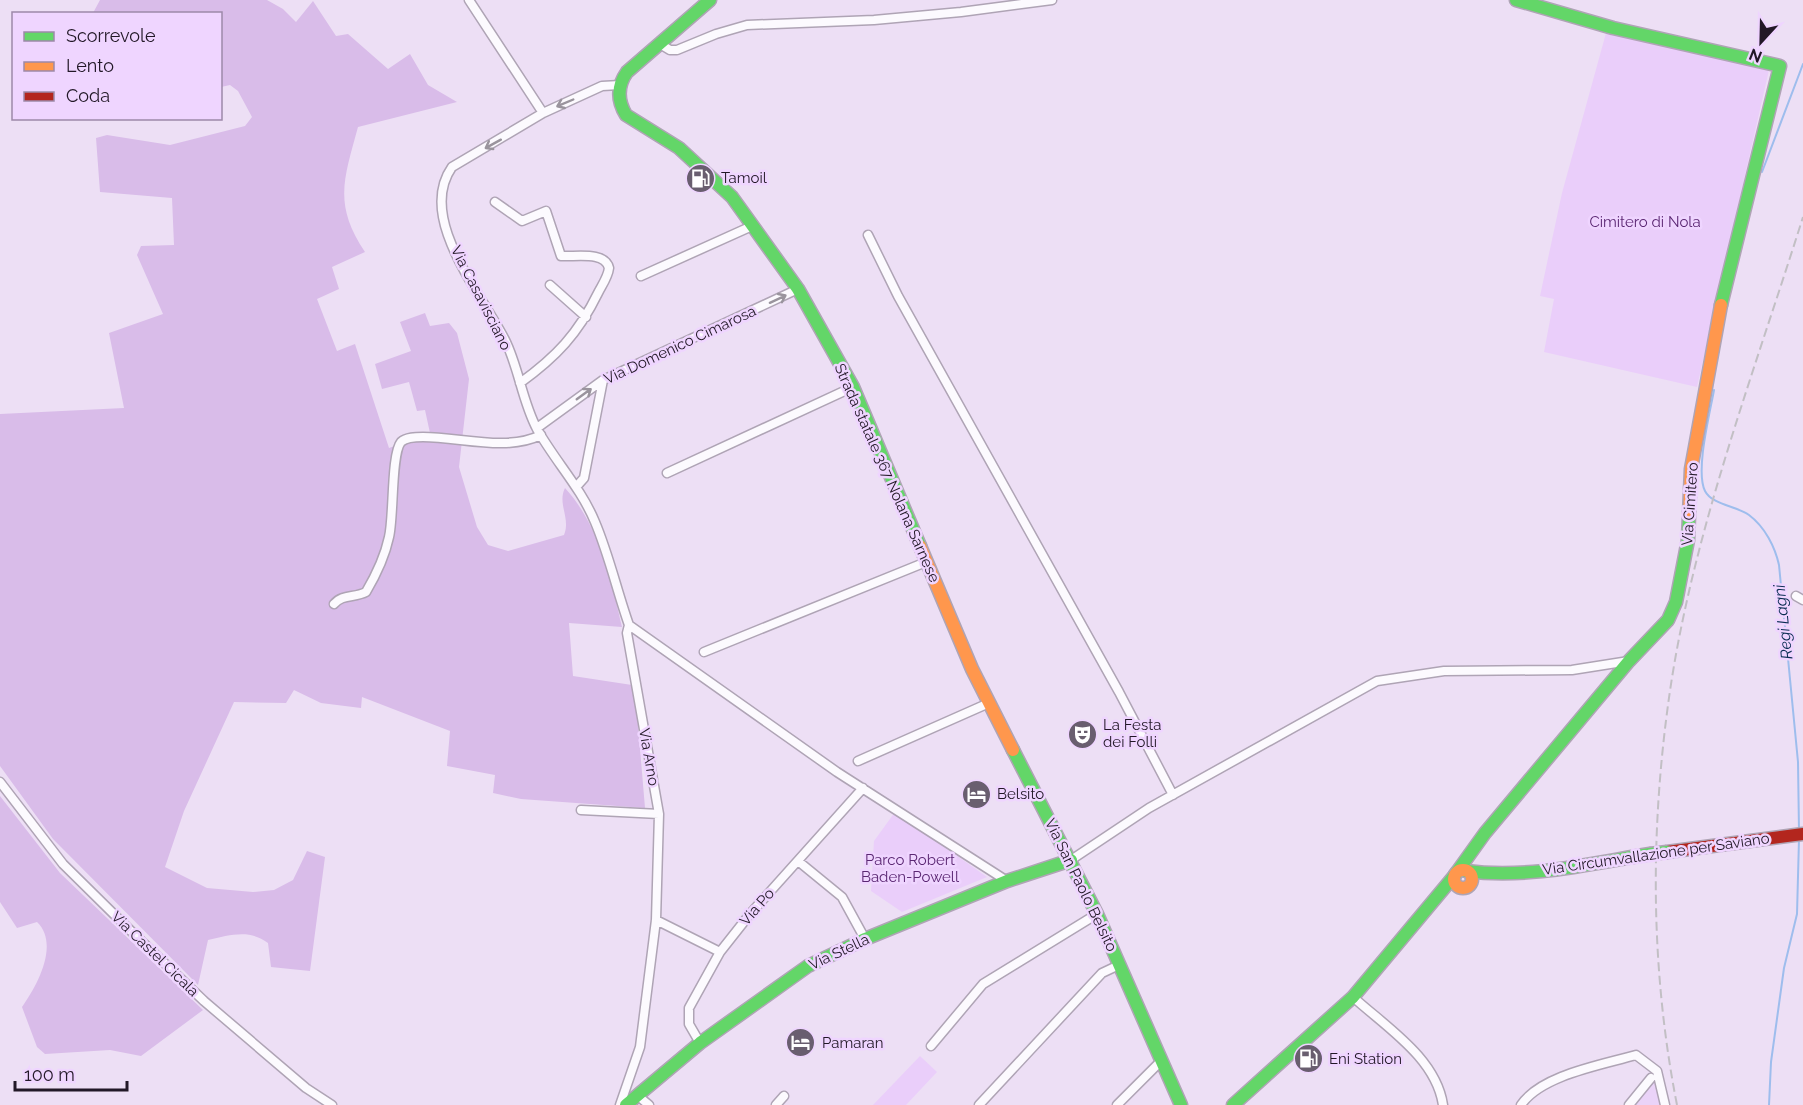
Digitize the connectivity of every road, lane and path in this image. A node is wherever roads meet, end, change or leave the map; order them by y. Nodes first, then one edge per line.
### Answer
1 (469, 0) edge
2 (710, 0) edge
3 (1052, 0) edge
4 (1516, 0) edge
5 (660, 44) junction
6 (620, 85) junction
7 (543, 113) junction
8 (495, 202) dead end
9 (752, 226) junction
10 (868, 235) dead end
11 (641, 276) dead end
12 (550, 285) dead end
13 (798, 289) junction
14 (586, 317) junction
15 (603, 380) junction
16 (520, 383) junction
17 (853, 387) junction
18 (539, 431) junction
19 (666, 473) dead end
20 (576, 487) junction
21 (926, 562) junction
22 (334, 604) dead end
23 (629, 625) junction
24 (704, 652) dead end
25 (1629, 661) junction
26 (972, 669) joint
27 (989, 703) junction
28 (858, 761) dead end
29 (0, 782) edge
30 (863, 788) junction
31 (1173, 795) junction
32 (581, 810) dead end
33 (659, 813) junction
34 (1797, 835) edge
35 (1472, 850) junction
36 (1071, 860) junction
37 (798, 861) junction
38 (1459, 872) junction
39 (1481, 874) junction
40 (1509, 874) junction
41 (1007, 880) junction
42 (1466, 887) junction
43 (1097, 914) junction
44 (1424, 914) junction
45 (656, 920) junction
46 (865, 939) junction
47 (720, 952) junction
48 (1119, 965) junction
49 (1353, 997) junction
50 (700, 1043) junction
51 (931, 1046) dead end
52 (1160, 1062) junction
53 (1651, 1078) dead end
54 (637, 1095) junction
55 (784, 1096) dead end
56 (1177, 1103) edge
57 (332, 1105) edge
58 (621, 1105) edge
59 (626, 1105) edge
60 (649, 1105) edge
61 (776, 1105) edge
62 (979, 1105) edge
63 (1117, 1105) edge
64 (1233, 1105) edge
65 (1443, 1105) edge
66 (1521, 1105) edge
67 (1629, 1105) edge
68 (1665, 1105) edge

1 - 7 street
2 - 5 main road
3 - 5 street
4 - 25 main road, Via Cimitero
5 - 6 main road
6 -> 7 street, Via Casavisciano
6 - 9 main road, Strada statale 367 Nolana Sarnese
7 -> 16 street, Via Casavisciano
8 - 14 street
9 - 11 street
9 - 13 main road, Strada statale 367 Nolana Sarnese
10 - 31 street
12 - 14 street
15 -> 13 street, Via Domenico Cimarosa
13 - 17 main road, Strada statale 367 Nolana Sarnese
14 - 16 street
18 -> 15 street, Via Domenico Cimarosa
15 - 20 street
16 - 18 street, Via Casavisciano
17 - 19 street
17 - 21 main road, Strada statale 367 Nolana Sarnese
18 - 20 street, Via Arno
18 - 22 street
20 - 23 street, Via Arno
21 - 24 street
21 - 26 main road, Strada statale 367 Nolana Sarnese
23 - 30 street
23 - 33 street, Via Arno
25 - 31 street
25 - 35 main road, Via Cimitero
26 - 27 main road, Via San Paolo Belsito
27 - 28 street
27 - 36 main road, Via San Paolo Belsito
29 - 57 street, Via Castel Cicala
30 - 37 street, Via Po
30 - 41 street
31 - 36 street
32 - 33 street
33 - 45 street, Via Arno
34 - 40 main road, Via Circumvallazione per Saviano, bridge
35 - 38 main road, Via Cimitero
35 - 39 street
36 - 41 main road, Via Stella
36 - 43 main road, Via San Paolo Belsito
37 - 46 street
37 - 47 street, Via Po
38 - 39 main road, Via Circumvallazione per Saviano
38 - 42 main road
38 - 44 main road, Via Circumvallazione per Saviano
39 - 40 main road, Via Circumvallazione per Saviano
40 - 42 main road, Via Circumvallazione per Saviano
41 - 46 main road, Via Stella
42 - 44 main road, Via Circumvallazione per Saviano
43 - 48 main road, Via San Paolo Belsito
43 - 51 street
44 - 49 main road, Via Circumvallazione per Saviano
45 - 47 street
45 - 58 street, Via Arno
46 - 50 main road, Via Stella
47 - 50 street, Via Po
48 - 52 main road, Via San Paolo Belsito
48 - 62 street
49 - 64 main road, Via Circumvallazione per Saviano
49 - 65 street
50 - 54 main road, Via Stella
52 - 56 main road, Via San Paolo Belsito
52 - 63 street
53 - 67 street
54 - 59 main road, Via Stella
54 - 60 street
55 - 61 street
66 - 68 street

